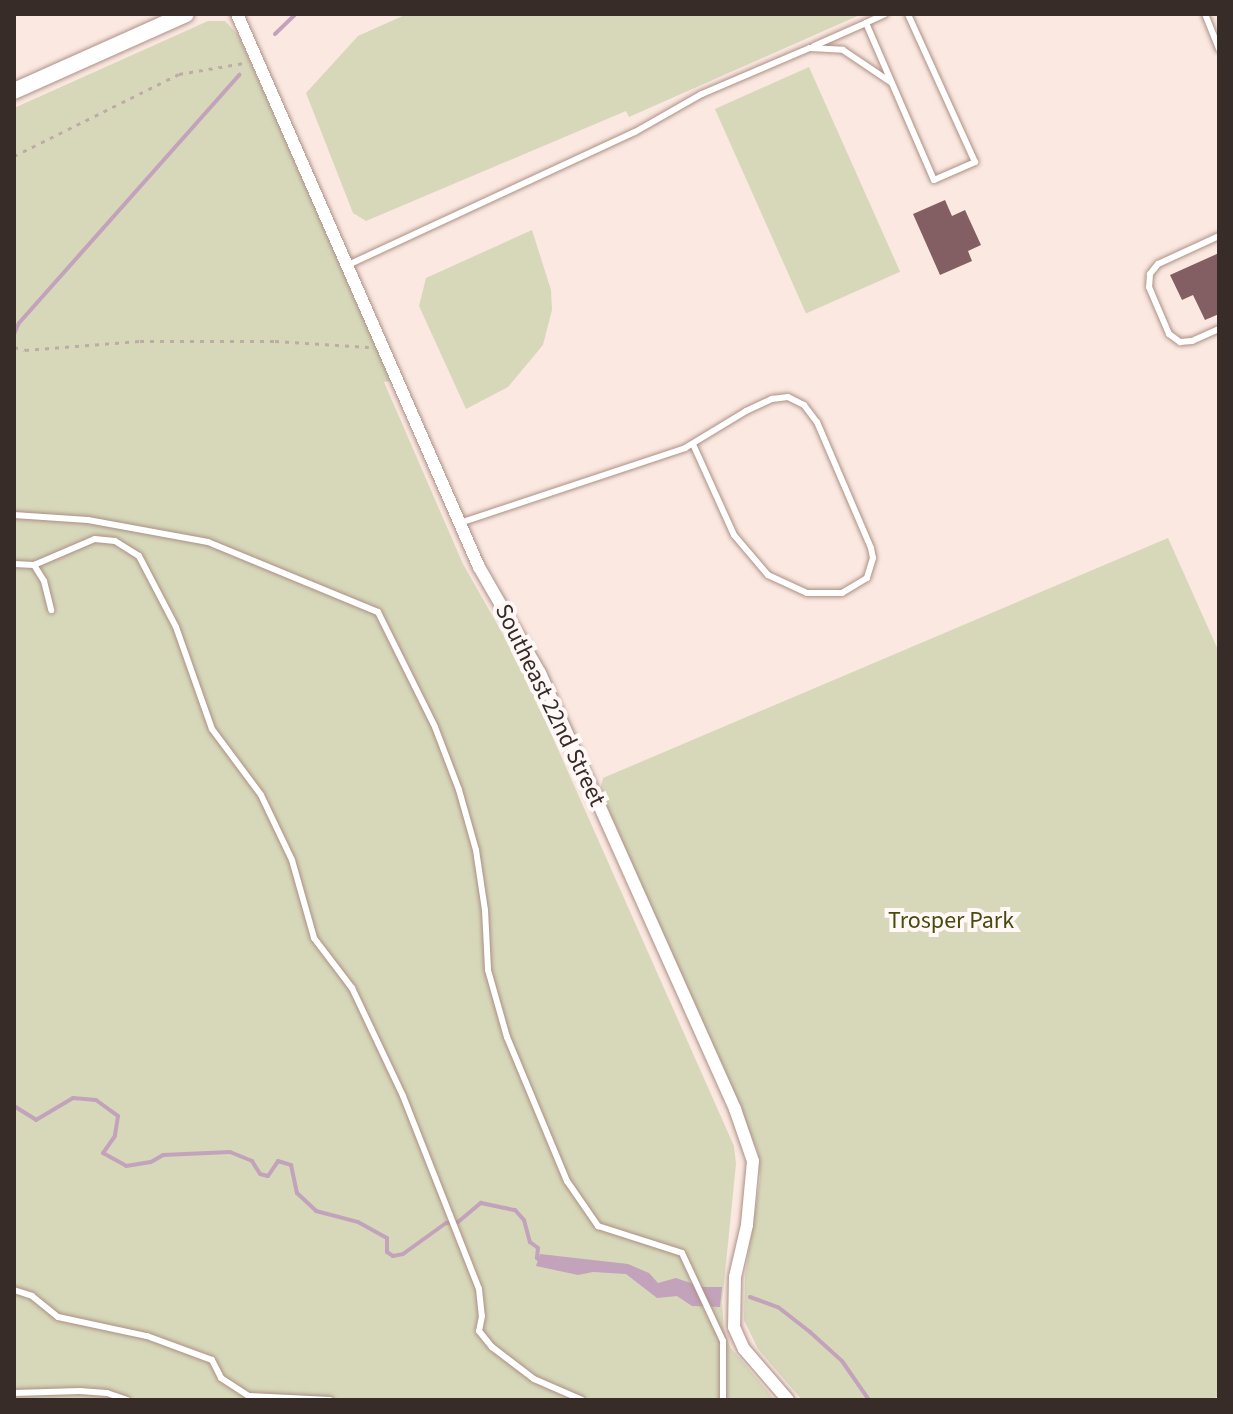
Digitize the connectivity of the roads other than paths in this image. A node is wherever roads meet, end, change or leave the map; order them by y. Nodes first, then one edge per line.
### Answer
1 (186, 14) edge
2 (237, 14) edge
3 (885, 14) edge
4 (908, 14) edge
5 (1205, 14) edge
6 (866, 23) junction
7 (810, 48) junction
8 (1219, 49) edge
9 (892, 83) junction
10 (14, 91) edge
11 (1219, 236) edge
12 (348, 265) junction
13 (1219, 329) edge
14 (693, 444) junction
15 (14, 515) edge
16 (460, 523) junction
17 (14, 564) edge
18 (34, 565) junction
19 (51, 610) dead end
20 (14, 1290) edge
21 (14, 1393) edge
22 (127, 1400) edge
23 (330, 1400) edge
24 (582, 1400) edge
25 (723, 1400) edge
26 (788, 1400) edge

1 - 10 main road
2 - 12 street, Southeast 22nd Street
3 - 6 lane
4 - 9 lane
5 - 8 lane
6 - 7 lane
6 - 9 lane
7 - 9 lane
7 - 12 lane
11 - 13 lane
12 - 16 street, Southeast 22nd Street
14 - 14 lane
14 - 16 lane
15 - 25 lane
16 - 26 street, Southeast 22nd Street
17 - 18 lane
18 - 19 lane
18 - 24 lane
20 - 23 lane
21 - 22 lane

